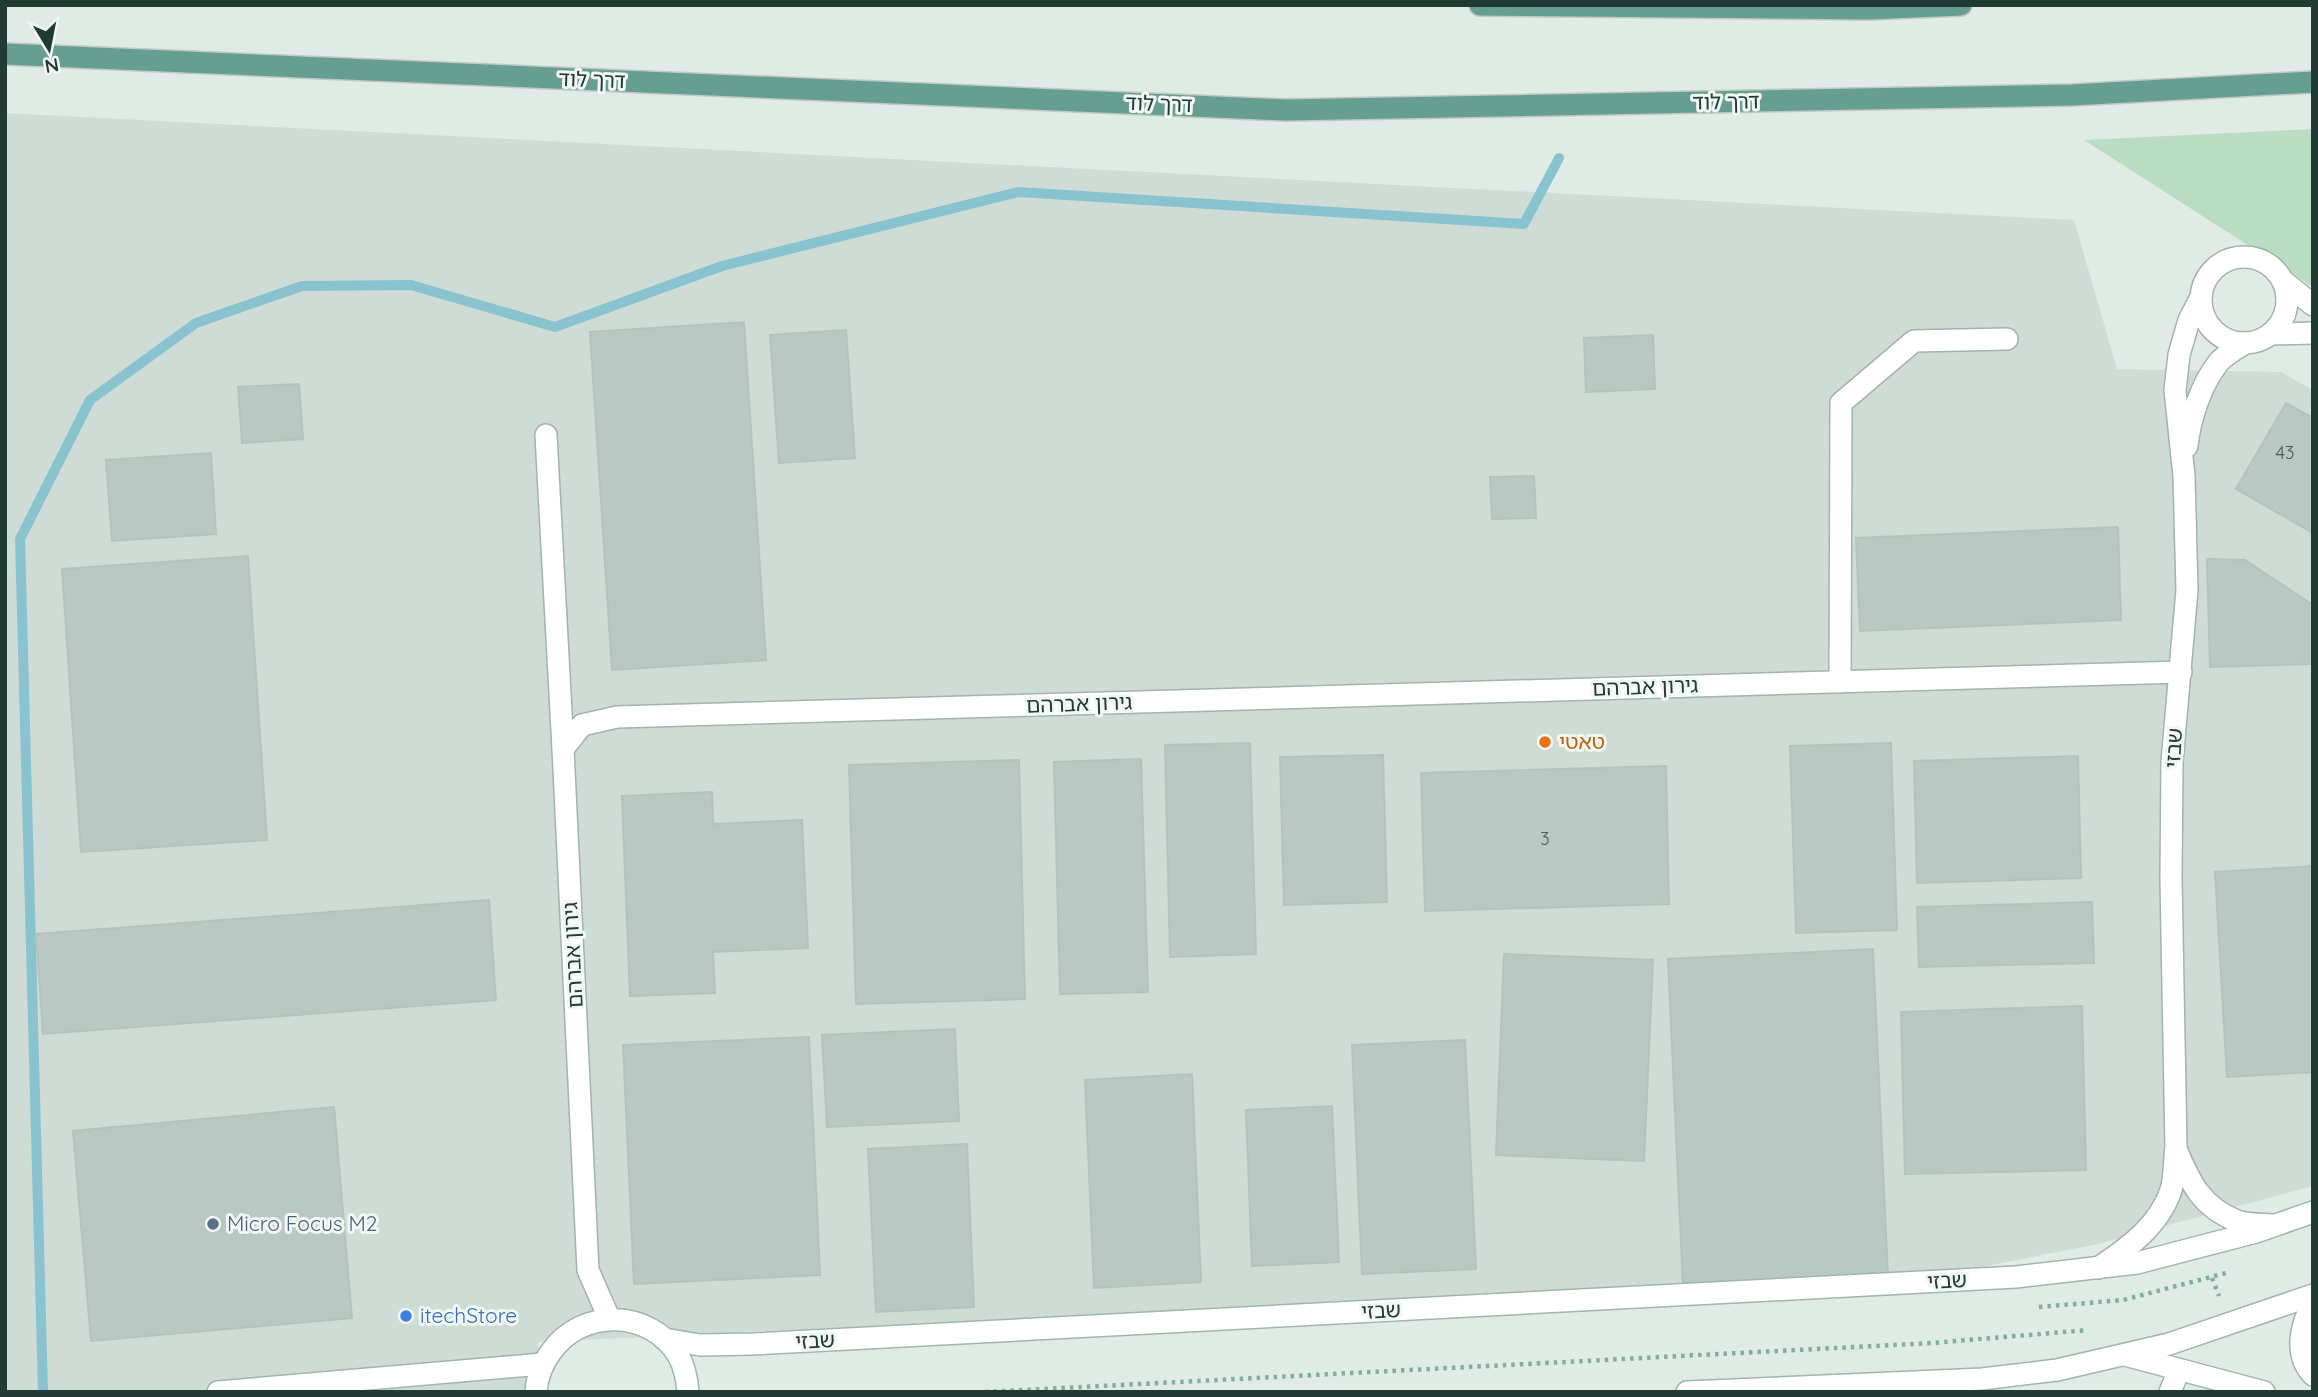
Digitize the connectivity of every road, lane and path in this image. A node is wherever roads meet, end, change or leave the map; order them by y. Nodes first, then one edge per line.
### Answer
1 (1480, 5) edge
2 (1961, 5) edge
3 (1874, 7) edge
4 (5, 54) edge
5 (2313, 82) edge
6 (2283, 281) junction
7 (2200, 299) junction
8 (2313, 305) edge
9 (2313, 333) edge
10 (2271, 334) junction
11 (2007, 339) dead end
12 (2245, 343) junction
13 (547, 435) dead end
14 (2184, 476) junction
15 (2181, 672) junction
16 (1840, 682) junction
17 (563, 750) junction
18 (2176, 1147) junction
19 (2313, 1212) edge
20 (2275, 1225) junction
21 (2201, 1247) junction
22 (2098, 1268) junction
23 (2230, 1295) dead end
24 (2313, 1295) edge
25 (2220, 1299) junction
26 (2211, 1302) dead end
27 (2313, 1304) edge
28 (609, 1318) junction
29 (2090, 1330) dead end
30 (664, 1339) junction
31 (2125, 1355) junction
32 (542, 1364) junction
33 (2179, 1370) junction
34 (2313, 1375) edge
35 (218, 1392) edge
36 (537, 1392) edge
37 (688, 1392) edge
38 (985, 1392) edge
39 (1686, 1392) edge
40 (2170, 1392) edge
41 (2264, 1392) edge

1 - 3 main road
2 - 3 main road
4 - 5 main road, דרך לוד
6 - 7 street
6 - 8 street
6 - 10 street
7 - 12 street
7 - 14 street, שבזי
9 - 10 street
10 - 12 street
11 - 16 street
12 - 14 street, שבזי
13 - 17 street
14 - 15 street, שבזי
15 - 16 street, גירון אברהם
15 - 18 street, שבזי
16 - 17 street, גירון אברהם
17 - 28 street, גירון אברהם
18 - 20 street, שבזי
18 - 22 street, שבזי
19 - 20 street, שבזי
20 - 21 street, שבזי
21 - 22 street, שבזי
21 - 25 path
22 - 30 street, שבזי
23 - 25 path
24 - 31 street
25 - 26 path
27 - 34 street
28 - 30 street
28 - 32 street
29 - 38 path
30 - 37 street
31 - 33 street
31 - 39 street
32 - 35 street
32 - 36 street
33 - 40 street
33 - 41 street

